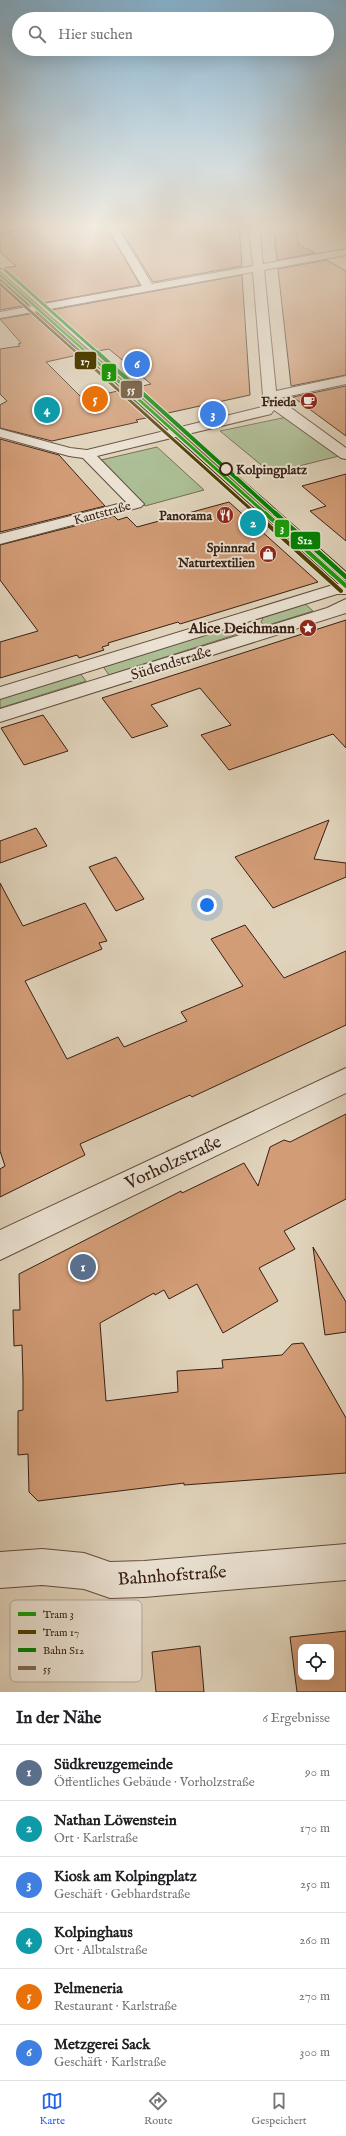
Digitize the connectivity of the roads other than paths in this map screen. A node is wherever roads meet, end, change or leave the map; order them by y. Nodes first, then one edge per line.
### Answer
1 (36, 304) edge
2 (62, 304) edge
3 (261, 304) edge
4 (40, 308) junction
5 (0, 314) edge
6 (346, 380) edge
7 (270, 399) junction
8 (180, 432) junction
9 (0, 433) edge
10 (87, 454) junction
11 (346, 455) edge
12 (0, 539) edge
13 (346, 581) edge
14 (346, 589) edge
15 (346, 604) edge
16 (247, 616) junction
17 (264, 634) junction
18 (85, 666) junction
19 (100, 685) junction
20 (0, 693) edge
21 (0, 716) edge
22 (346, 1080) edge
23 (0, 1245) edge
24 (346, 1562) edge
25 (0, 1570) edge

1 - 4 main road
2 - 4 street
3 - 7 street
4 - 5 street
4 - 8 main road
6 - 7 street
7 - 8 street
7 - 11 street
8 - 10 street
8 - 13 main road
9 - 10 street
10 - 12 street, Kantstraße
14 - 16 street, Südendstraße
15 - 17 street, Südendstraße
16 - 17 street
16 - 18 street, Südendstraße
17 - 19 street, Südendstraße
18 - 19 street
18 - 20 street, Südendstraße
19 - 21 street, Südendstraße
22 - 23 street, Vorholzstraße
24 - 25 street, Bahnhofstraße

